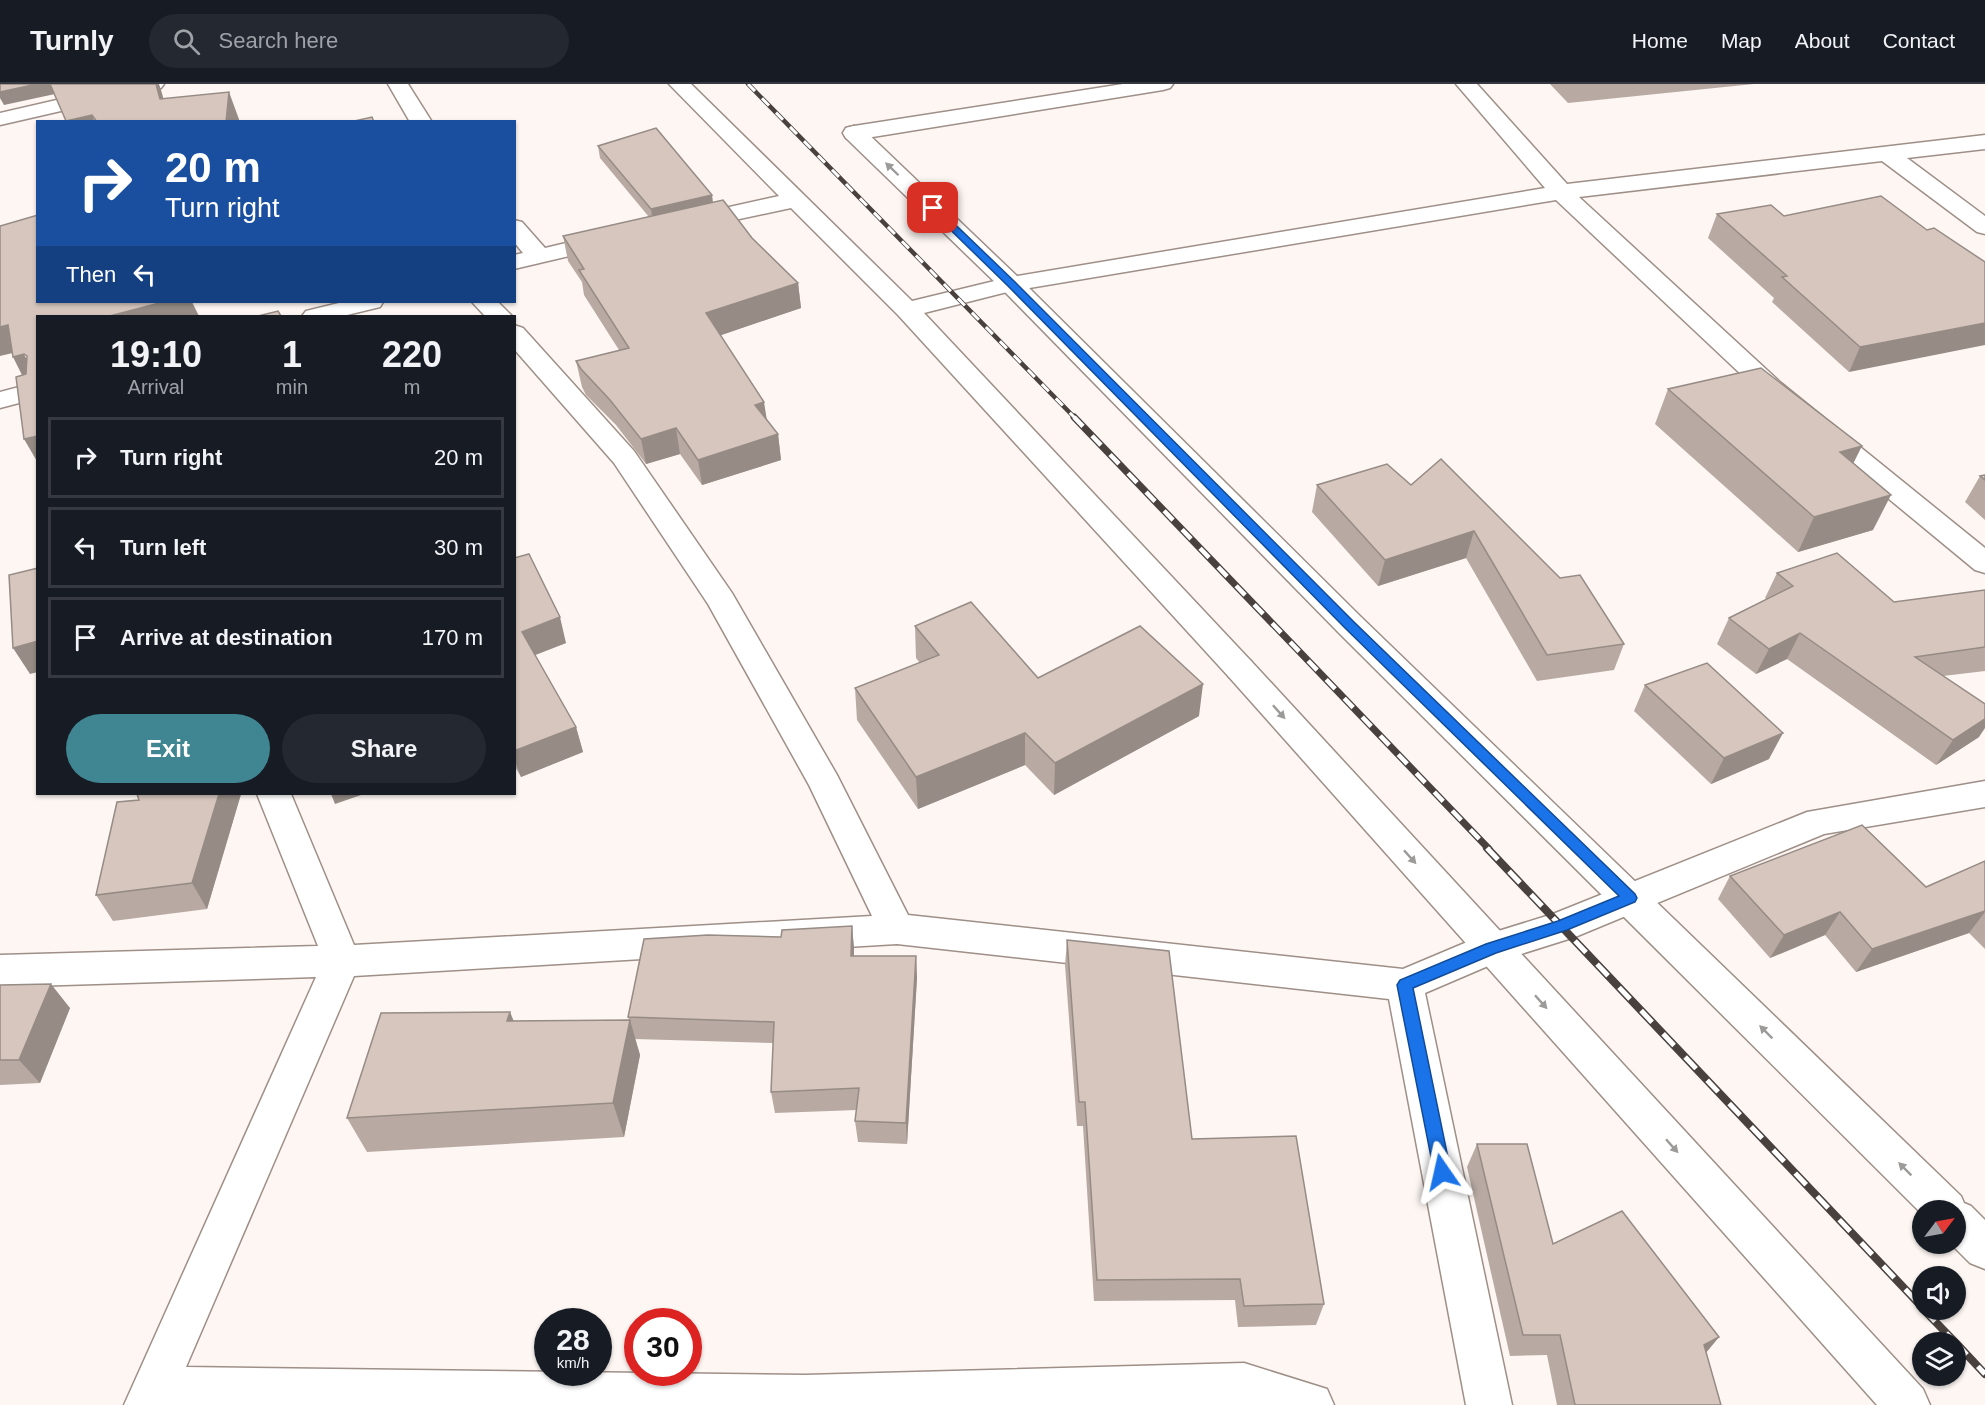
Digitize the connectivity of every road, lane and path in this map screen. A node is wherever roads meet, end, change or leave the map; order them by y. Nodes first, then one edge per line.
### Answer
1 (154, 84) edge
2 (398, 84) edge
3 (679, 84) edge
4 (1163, 84) edge
5 (1466, 84) edge
6 (0, 118) edge
7 (416, 120) edge
8 (1985, 142) edge
9 (1886, 153) junction
10 (1561, 192) junction
11 (795, 200) junction
12 (667, 227) edge
13 (1985, 227) edge
14 (516, 229) edge
15 (632, 235) edge
16 (538, 255) junction
17 (516, 261) edge
18 (1011, 284) junction
19 (367, 303) edge
20 (485, 303) edge
21 (908, 310) junction
22 (319, 315) edge
23 (497, 315) edge
24 (516, 335) edge
25 (36, 391) edge
26 (0, 400) edge
27 (1985, 563) edge
28 (1985, 794) edge
29 (274, 795) edge
30 (1630, 898) junction
31 (897, 929) junction
32 (1492, 948) junction
33 (342, 961) junction
34 (0, 971) edge
35 (1405, 985) junction
36 (1936, 1200) edge
37 (1966, 1230) edge
38 (1985, 1249) edge
39 (150, 1397) edge
40 (1311, 1405) edge
41 (1489, 1405) edge
42 (1907, 1405) edge

1 - 6 street
2 - 7 street
3 - 11 street
18 -> 4 street
5 - 10 street
8 - 9 street
9 - 10 street
9 - 13 street
10 - 18 street
10 - 27 street
11 - 12 street
11 - 21 street
14 - 16 street
15 - 16 street
16 - 17 street
18 - 21 street
18 - 30 street
19 - 22 street
20 - 23 street
21 -> 32 street
24 - 31 street
25 - 26 street
28 - 30 street
29 - 33 street
30 - 32 street
36 -> 30 street
31 - 33 street
31 - 35 street
32 - 35 street
32 -> 42 street
33 - 34 street
33 - 39 street
35 - 41 street
37 - 38 street
39 - 40 street

